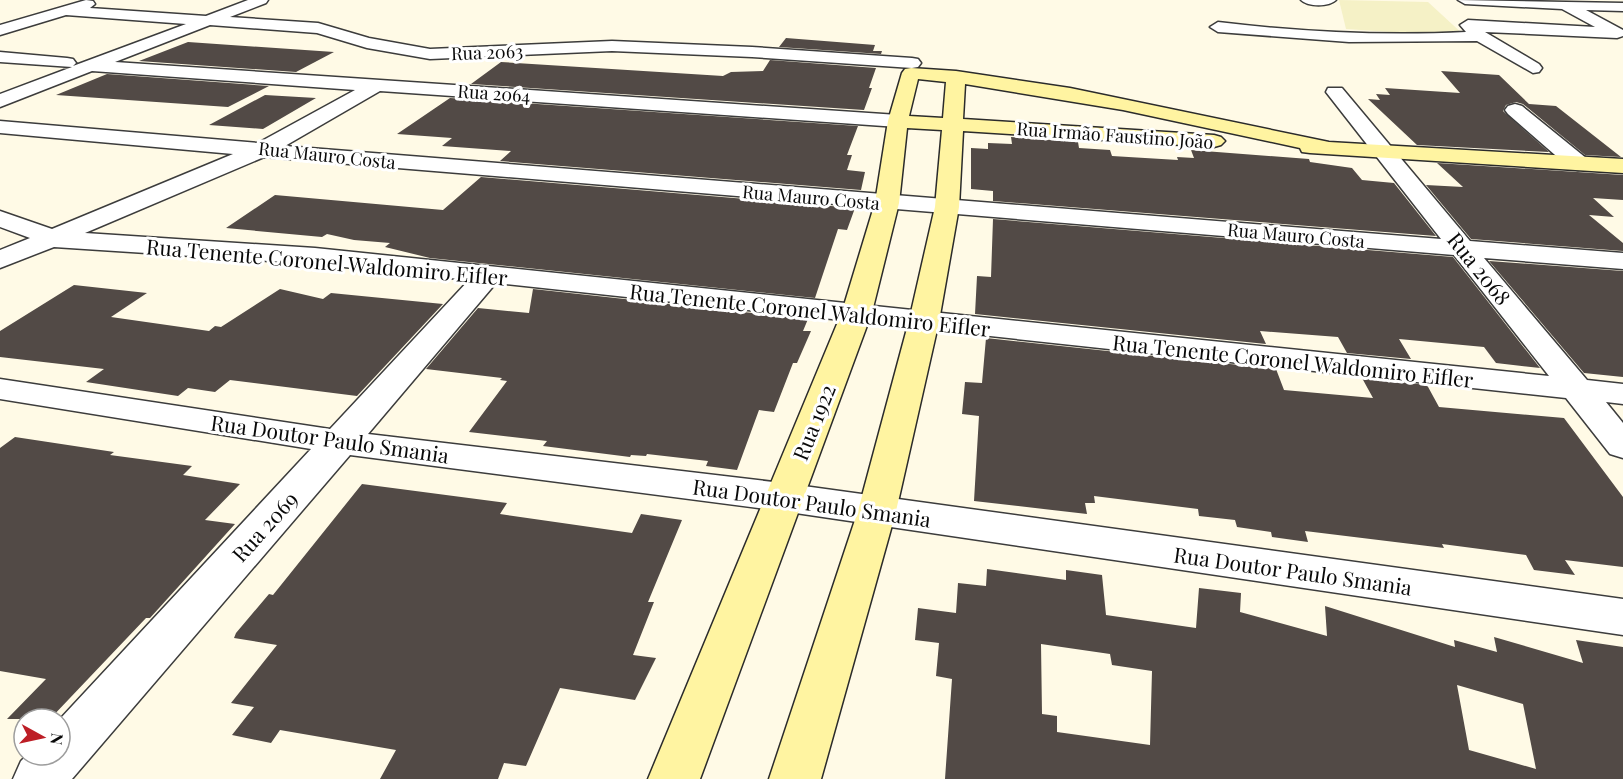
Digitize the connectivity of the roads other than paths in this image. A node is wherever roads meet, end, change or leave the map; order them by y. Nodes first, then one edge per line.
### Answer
1 (101, 0) edge
2 (235, 0) edge
3 (261, 0) edge
4 (1308, 0) edge
5 (1329, 0) edge
6 (1465, 0) edge
7 (1566, 5) junction
8 (1623, 7) edge
9 (66, 11) junction
10 (180, 19) junction
11 (203, 21) junction
12 (1469, 26) junction
13 (1218, 27) dead end
14 (0, 30) edge
15 (430, 54) junction
16 (0, 57) edge
17 (67, 63) junction
18 (912, 63) junction
19 (91, 66) junction
20 (1533, 68) dead end
21 (956, 76) junction
22 (377, 85) junction
23 (0, 89) edge
24 (1335, 92) dead end
25 (0, 100) edge
26 (1515, 110) dead end
27 (898, 121) junction
28 (951, 125) junction
29 (0, 127) edge
30 (266, 148) junction
31 (1333, 148) junction
32 (1385, 151) junction
33 (1578, 163) junction
34 (1623, 166) edge
35 (887, 203) junction
36 (947, 207) junction
37 (0, 218) edge
38 (55, 239) junction
39 (1465, 248) junction
40 (0, 261) edge
41 (1623, 261) edge
42 (489, 275) junction
43 (856, 312) junction
44 (924, 321) junction
45 (0, 389) edge
46 (1577, 389) junction
47 (1623, 394) edge
48 (339, 442) junction
49 (1623, 446) edge
50 (782, 497) junction
51 (877, 511) junction
52 (1623, 617) edge
53 (39, 779) edge
54 (674, 779) edge
55 (795, 779) edge

1 - 9 street
2 - 10 street
3 - 11 street
4 - 5 street
6 - 7 street
7 - 8 street
7 - 12 street
9 - 10 street, Rua 2063
9 - 14 street
10 - 11 street, Rua 2063
10 - 17 street
11 - 15 street, Rua 2063
11 - 19 street
12 - 13 street
12 - 20 street
15 - 18 street, Rua 2063
15 - 22 street
16 - 17 street
17 - 23 street
18 - 21 street, Rua Irmão Faustino João
18 - 27 street, Rua 1922
19 - 22 street, Rua 2064
19 - 25 street
21 - 28 street
21 - 31 street, Rua Irmão Faustino João
22 - 27 street, Rua 2064
22 - 30 street
24 - 32 street, Rua 2068
26 - 33 street
27 - 28 street, Rua Irmão Faustino João
27 - 35 street, Rua 1922
28 - 31 street, Rua Irmão Faustino João
28 - 36 street
29 - 30 street, Rua Mauro Costa
30 - 35 street, Rua Mauro Costa
30 - 38 street
31 - 32 street, Rua Irmão Faustino João
32 - 33 street, Rua Irmão Faustino João
32 - 39 street, Rua 2068
33 - 34 street, Rua Irmão Faustino João
35 - 36 street, Rua Mauro Costa
35 - 43 street, Rua 1922
36 - 39 street, Rua Mauro Costa
36 - 44 street
37 - 38 street, Rua Tenente Coronel Waldomiro Eifler
38 - 40 street
38 - 42 street, Rua Tenente Coronel Waldomiro Eifler
39 - 41 street, Rua Mauro Costa
39 - 46 street, Rua 2068
42 - 43 street, Rua Tenente Coronel Waldomiro Eifler
42 - 48 street, Rua 2069
43 - 44 street, Rua Tenente Coronel Waldomiro Eifler
43 - 50 street, Rua 1922
44 - 46 street, Rua Tenente Coronel Waldomiro Eifler
44 - 51 street
45 - 48 street, Rua Doutor Paulo Smania
46 - 47 street, Rua Tenente Coronel Waldomiro Eifler
46 - 49 street, Rua 2068
48 - 50 street, Rua Doutor Paulo Smania
48 - 53 street, Rua 2069
50 - 51 street, Rua Doutor Paulo Smania
50 - 54 street, Rua 1922
51 - 52 street, Rua Doutor Paulo Smania
51 - 55 street

